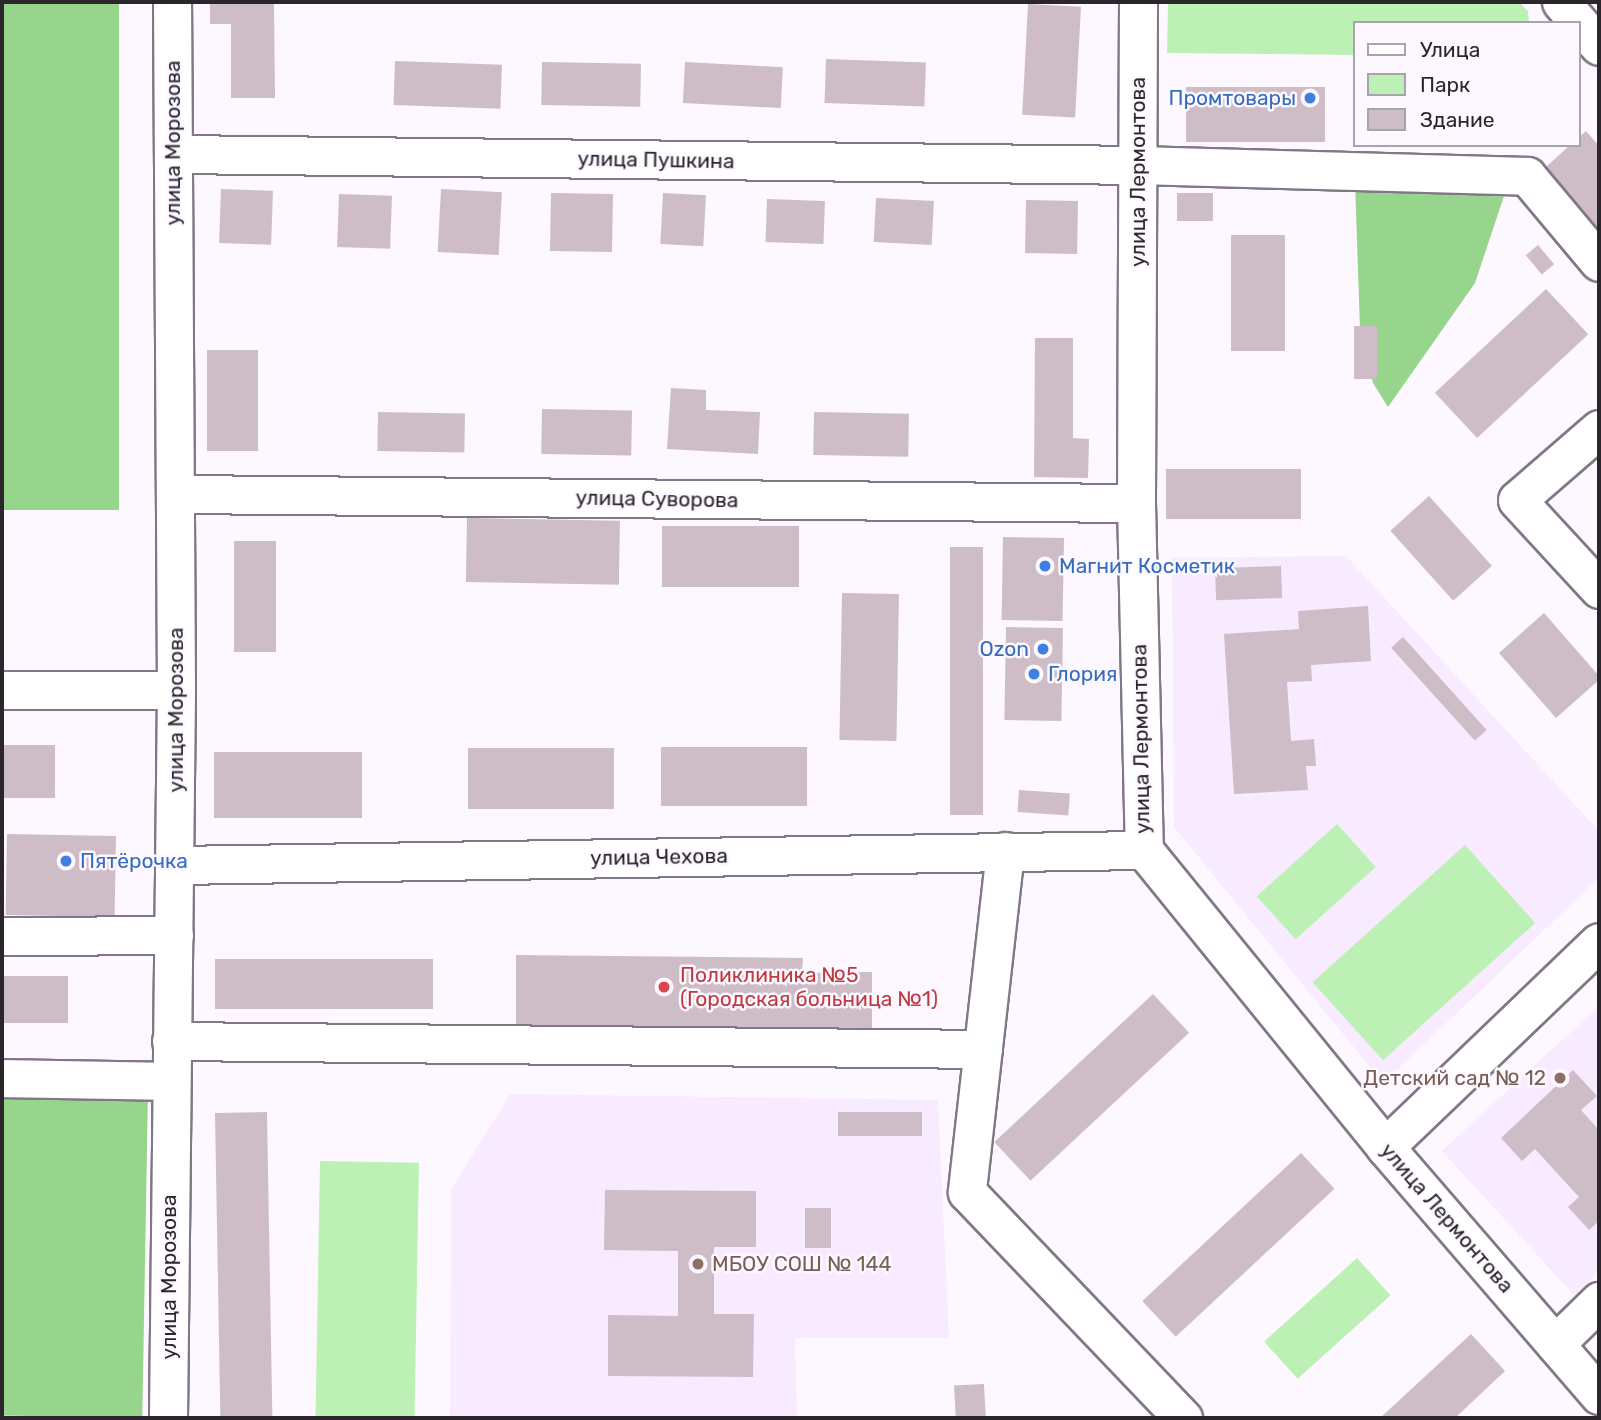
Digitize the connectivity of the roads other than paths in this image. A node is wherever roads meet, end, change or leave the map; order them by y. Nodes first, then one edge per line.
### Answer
1 (172, 2) edge
2 (1138, 2) edge
3 (1561, 2) edge
4 (1577, 21) edge
5 (1580, 24) edge
6 (1599, 46) edge
7 (173, 155) junction
8 (1138, 165) junction
9 (1599, 262) edge
10 (1599, 429) edge
11 (177, 494) junction
12 (1136, 503) junction
13 (1599, 589) edge
14 (2, 690) edge
15 (176, 690) junction
16 (1144, 850) junction
17 (1005, 852) junction
18 (175, 865) junction
19 (174, 935) junction
20 (2, 936) edge
21 (1599, 942) edge
22 (171, 1041) junction
23 (983, 1049) junction
24 (2, 1078) edge
25 (171, 1081) junction
26 (1385, 1147) junction
27 (1599, 1301) edge
28 (1555, 1344) junction
29 (1599, 1395) edge
30 (168, 1418) edge
31 (1183, 1418) edge

1 - 7 street, улица Морозова
2 - 8 street, улица Лермонтова
3 - 4 street
5 - 6 street
7 - 8 street, улица Пушкина
7 - 11 street, улица Морозова
8 - 9 street, улица Пушкина
8 - 12 street, улица Лермонтова
10 - 13 street
11 - 12 street, улица Суворова
11 - 15 street, улица Морозова
12 - 16 street, улица Лермонтова
14 - 15 street
15 - 18 street, улица Морозова
16 - 17 street, улица Чехова
16 - 26 street, улица Лермонтова
17 - 18 street, улица Чехова
17 - 23 street
18 - 19 street, улица Морозова
19 - 20 street
19 - 22 street, улица Морозова
21 - 26 street
22 - 23 street
22 - 25 street, улица Морозова
23 - 31 street
24 - 25 street
25 - 30 street, улица Морозова
26 - 28 street, улица Лермонтова
27 - 28 street
28 - 29 street, улица Лермонтова

